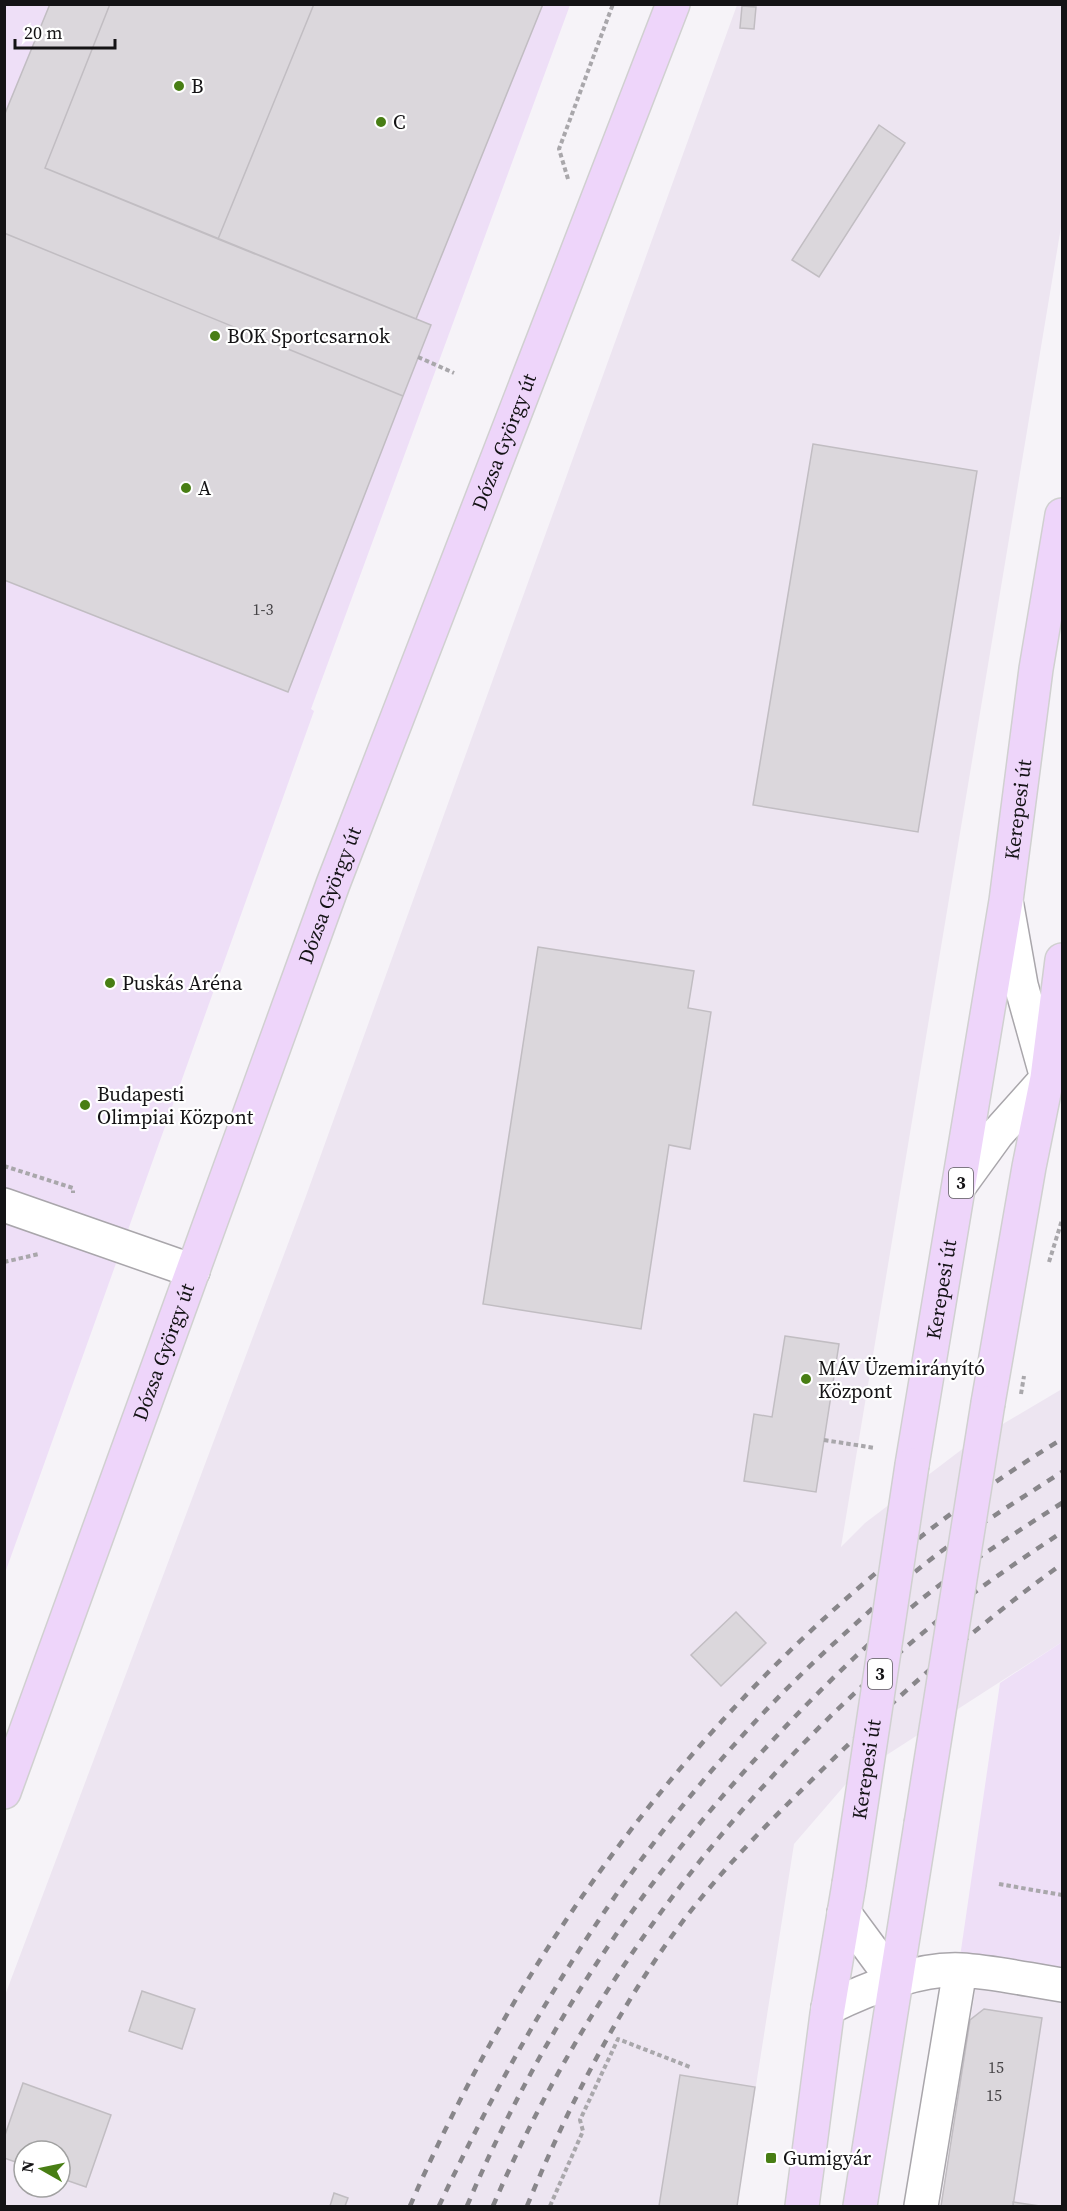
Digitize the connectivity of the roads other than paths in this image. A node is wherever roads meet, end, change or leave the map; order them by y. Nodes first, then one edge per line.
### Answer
1 (673, 4) edge
2 (1062, 515) edge
3 (1006, 901) junction
4 (1062, 960) edge
5 (1059, 1004) edge
6 (1055, 1079) edge
7 (960, 1185) junction
8 (4, 1206) edge
9 (193, 1271) junction
10 (15, 1729) edge
11 (4, 1792) edge
12 (846, 1898) junction
13 (960, 1970) junction
14 (895, 1982) junction
15 (1062, 1985) edge
16 (828, 2008) junction
17 (802, 2206) edge
18 (860, 2206) edge
19 (921, 2206) edge

1 - 9 main road, Dózsa György út
2 - 3 main road, Kerepesi út / 3
3 - 6 street
3 - 7 main road, Kerepesi út / 3
4 - 5 main road
5 - 6 main road
6 - 7 street
6 - 14 main road, bridge
7 - 12 main road, Kerepesi út / 3, bridge
8 - 9 street
9 - 10 main road, Dózsa György út
10 - 11 main road, Dózsa György út
12 - 14 street
12 - 16 main road, Kerepesi út / 3
13 - 14 street
13 - 15 street
13 - 19 street
14 - 16 street
14 - 18 main road
16 - 17 main road, Kerepesi út / 3

